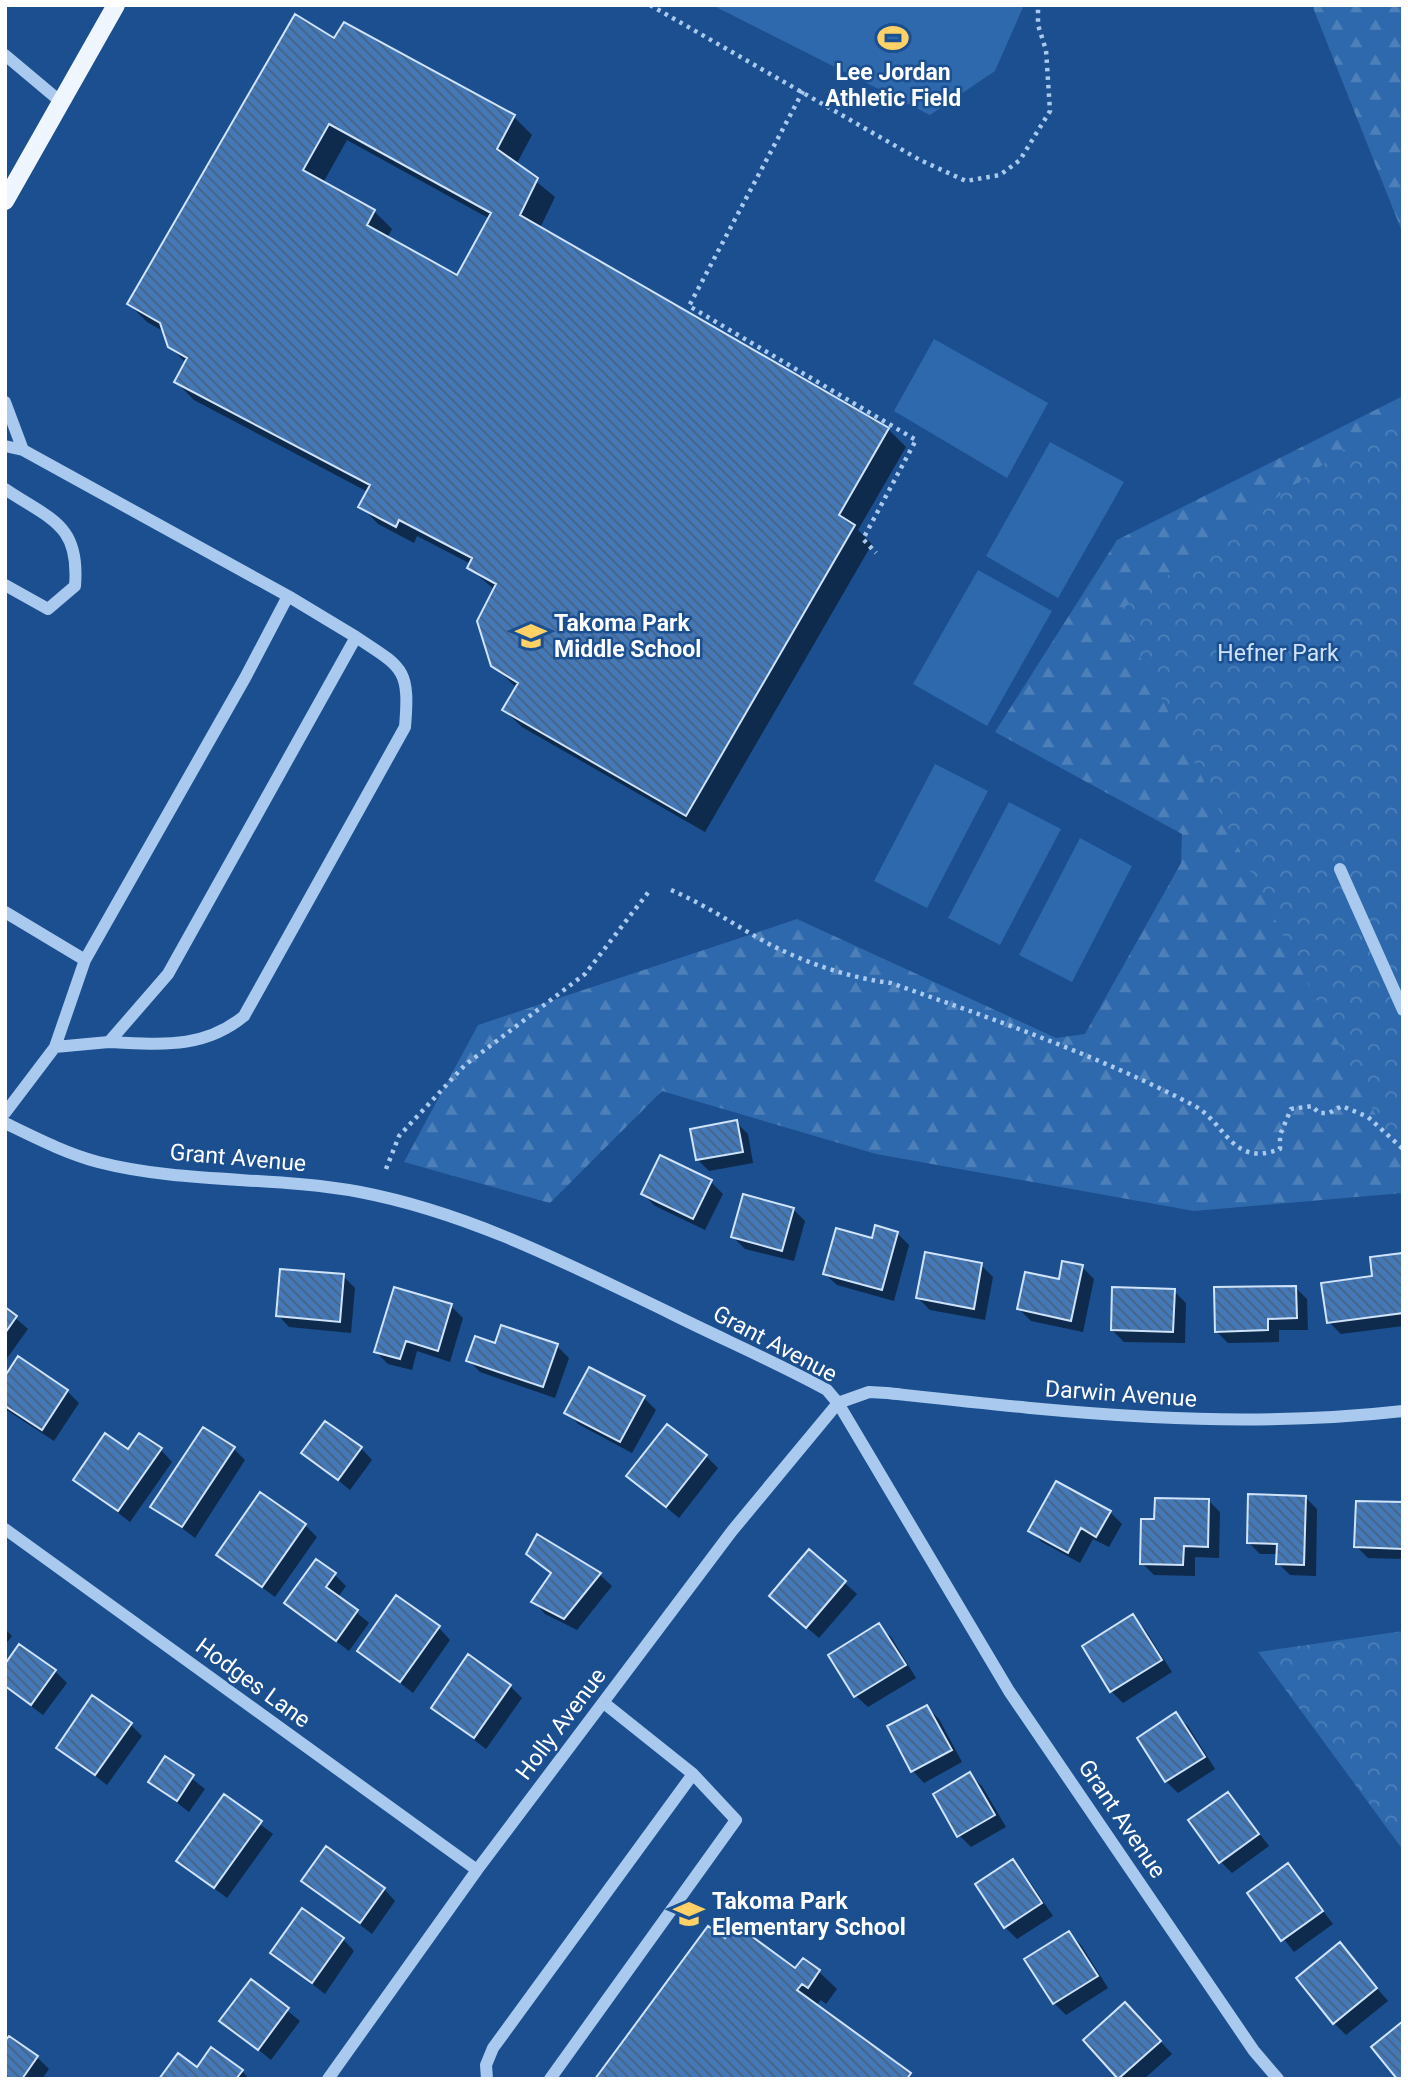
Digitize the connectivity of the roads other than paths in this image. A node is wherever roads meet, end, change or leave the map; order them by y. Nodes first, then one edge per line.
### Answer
1 (116, 5) edge
2 (5, 55) edge
3 (61, 102) junction
4 (5, 201) edge
5 (5, 402) edge
6 (5, 446) edge
7 (23, 450) junction
8 (5, 489) edge
9 (5, 585) edge
10 (288, 596) junction
11 (356, 637) junction
12 (1340, 869) dead end
13 (5, 912) edge
14 (85, 960) junction
15 (1403, 1010) edge
16 (109, 1042) junction
17 (55, 1047) junction
18 (5, 1113) edge
19 (5, 1123) edge
20 (838, 1403) junction
21 (1403, 1411) edge
22 (5, 1529) edge
23 (604, 1703) junction
24 (693, 1774) junction
25 (477, 1870) junction
26 (328, 2079) edge
27 (487, 2079) edge
28 (550, 2079) edge
29 (1278, 2079) edge

1 - 3 main road
2 - 3 street
3 - 4 main road
5 - 7 street
6 - 7 street
7 - 10 street
8 - 9 street
10 - 11 street
10 - 14 street
11 - 16 street
11 - 16 street
12 - 15 street
13 - 14 street
14 - 17 street
16 - 17 street
17 - 18 street
19 - 20 street, Grant Avenue
20 - 21 street, Darwin Avenue
20 - 23 street, Holly Avenue
20 - 29 street, Grant Avenue
22 - 25 street, Hodges Lane
23 - 24 street
23 - 25 street, Holly Avenue
24 - 27 street
24 - 28 street
25 - 26 street, Holly Avenue

